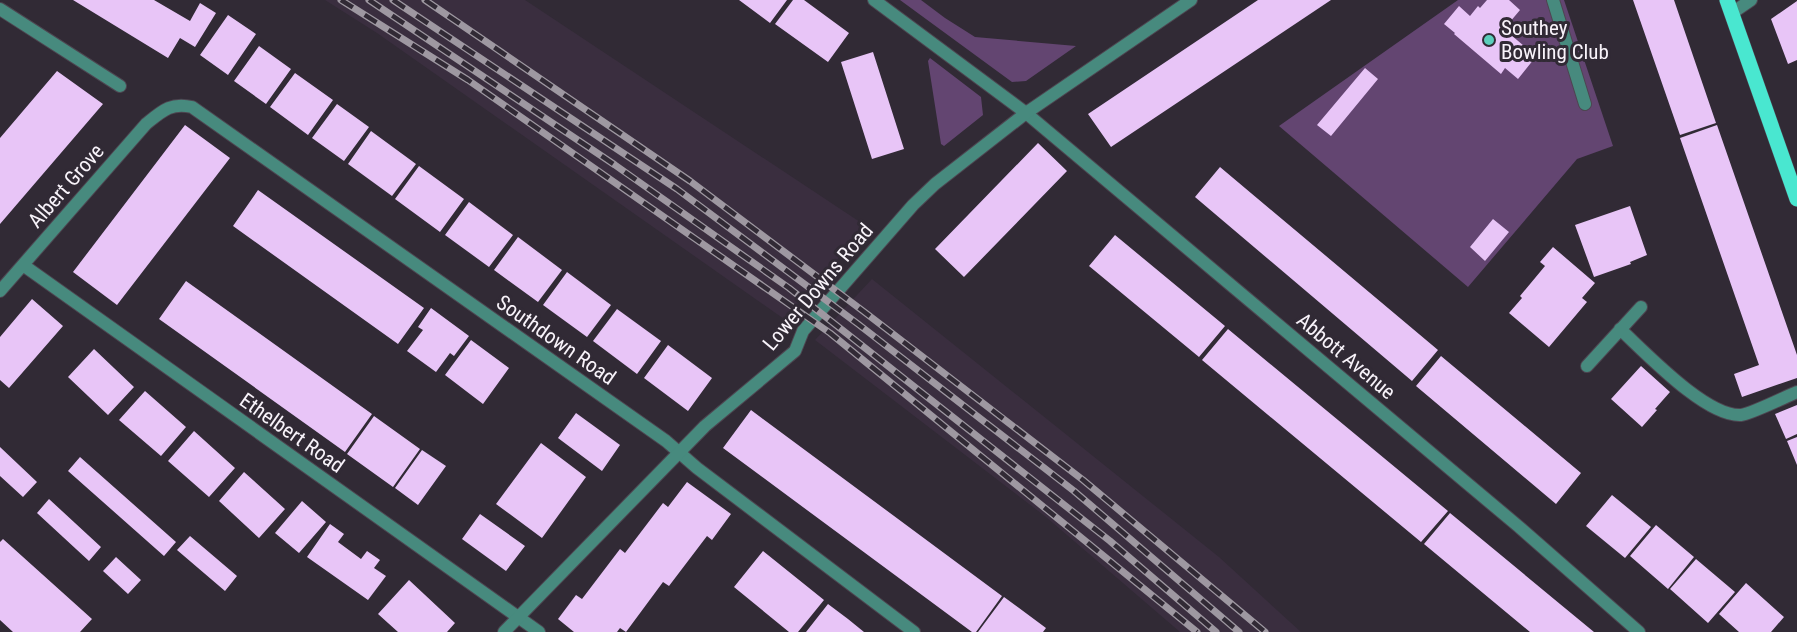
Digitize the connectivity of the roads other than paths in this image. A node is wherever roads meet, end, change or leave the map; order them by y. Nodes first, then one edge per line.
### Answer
1 (874, 0) edge
2 (1191, 0) edge
3 (1553, 0) edge
4 (1750, 0) edge
5 (1729, 6) edge
6 (0, 9) edge
7 (120, 86) dead end
8 (1585, 104) dead end
9 (164, 109) joint
10 (1026, 113) junction
11 (1797, 199) edge
12 (23, 265) junction
13 (0, 291) edge
14 (1641, 307) dead end
15 (1620, 330) junction
16 (1587, 366) dead end
17 (1797, 392) edge
18 (679, 452) junction
19 (519, 617) junction
20 (504, 632) edge
21 (539, 632) edge
22 (914, 632) edge
23 (1639, 632) edge

1 - 10 street, Abbott Avenue
2 - 10 street, Lower Downs Road
3 - 8 street
4 - 5 street
5 - 11 main road
6 - 7 street
9 - 12 street, Albert Grove
9 - 18 street, Southdown Road
10 - 18 street, Lower Downs Road
10 - 23 street, Abbott Avenue
12 - 13 street, Albert Grove
12 - 19 street, Ethelbert Road
14 - 15 street
15 - 16 street
15 - 17 street
18 - 19 street, Lower Downs Road
18 - 22 street, Southdown Road
19 - 20 street, Lower Downs Road
19 - 21 street, Ethelbert Road

